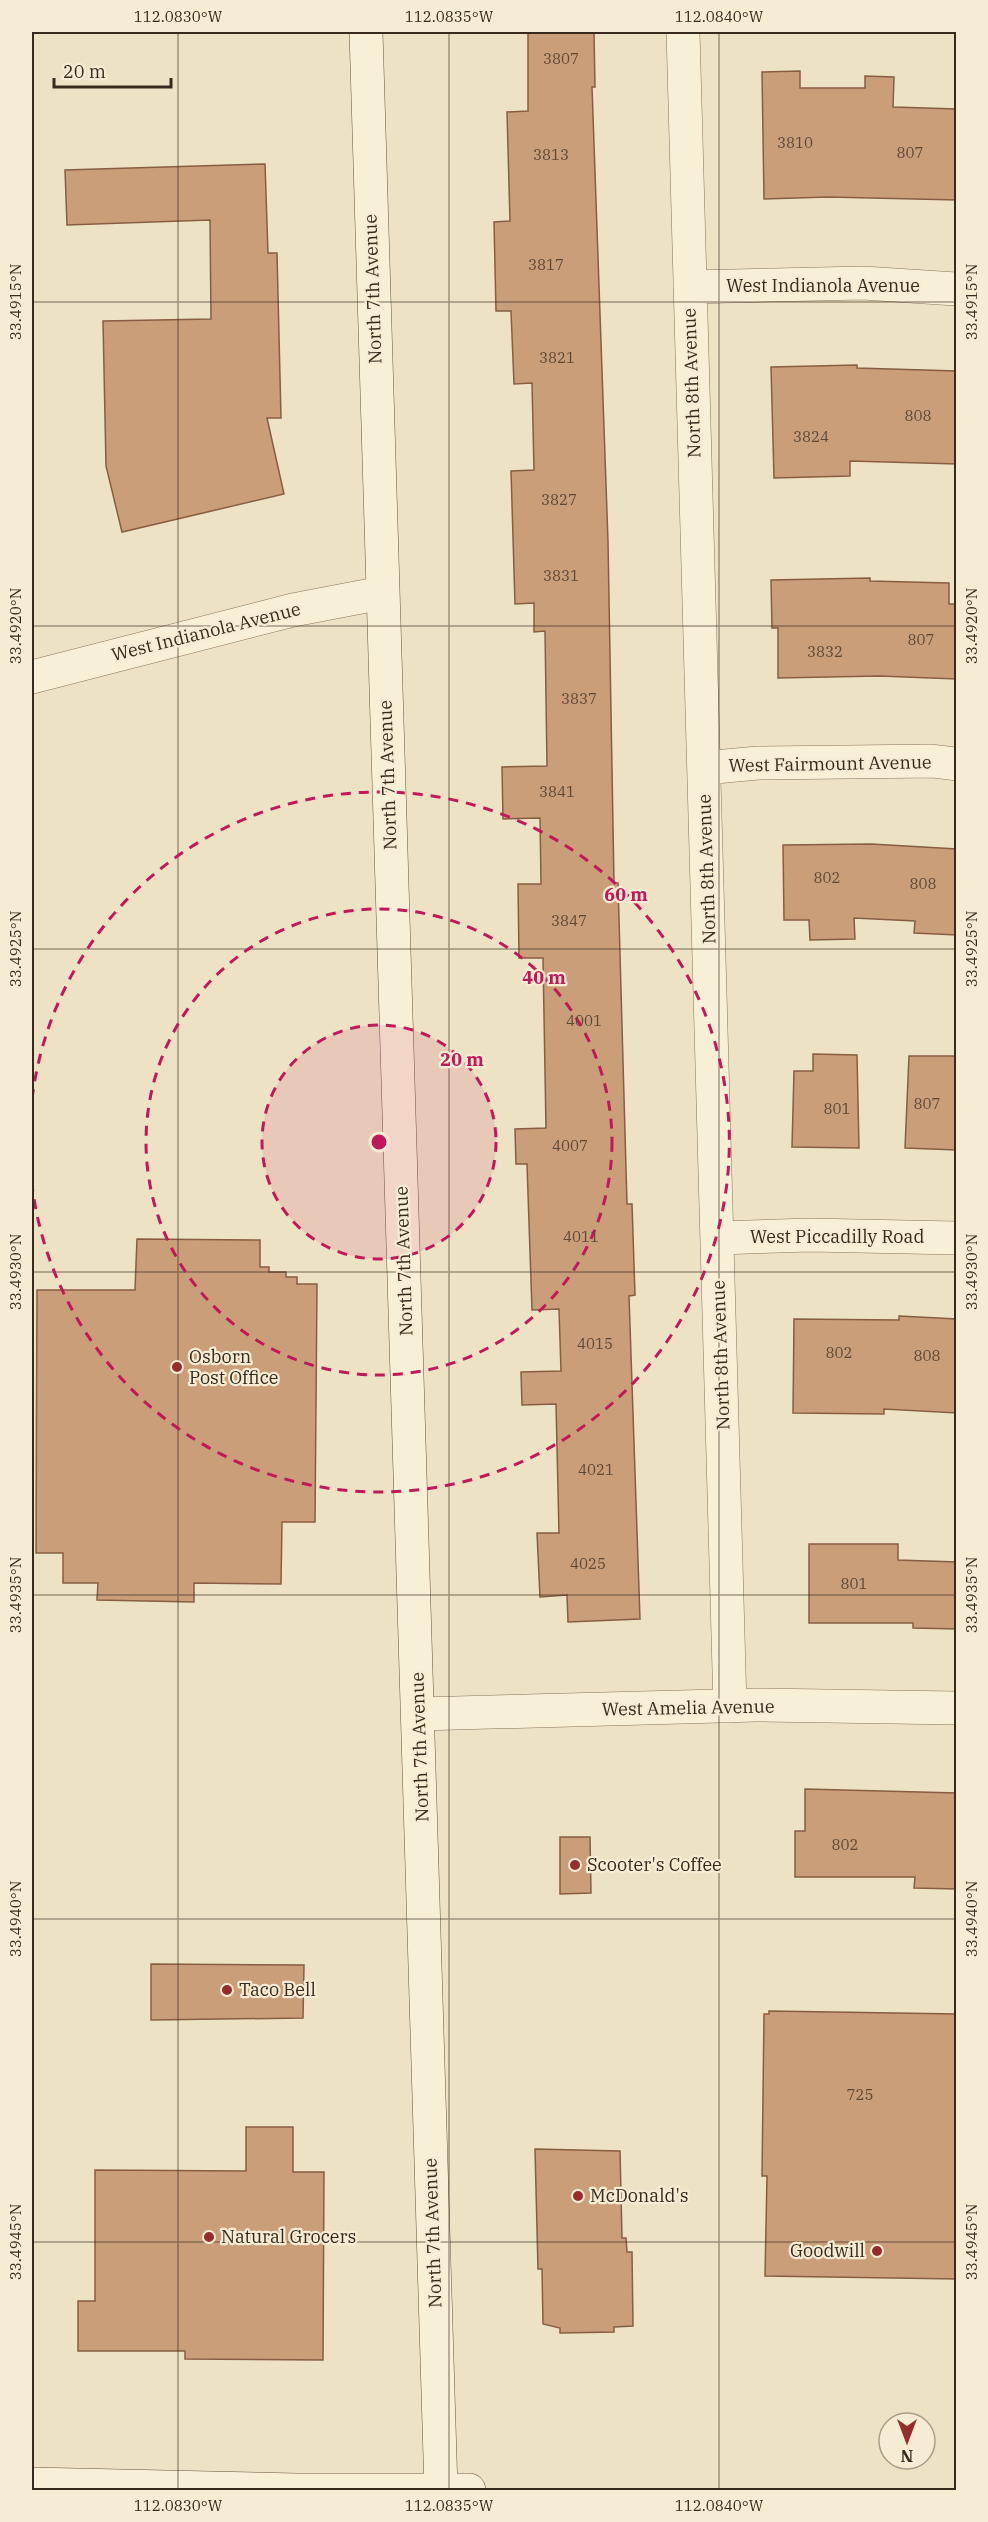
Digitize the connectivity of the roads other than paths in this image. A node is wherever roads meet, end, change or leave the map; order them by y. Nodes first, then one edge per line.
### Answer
1 (366, 32) edge
2 (683, 32) edge
3 (690, 287) junction
4 (957, 289) edge
5 (382, 593) junction
6 (32, 677) edge
7 (957, 764) edge
8 (704, 768) junction
9 (718, 1238) junction
10 (957, 1238) edge
11 (730, 1706) junction
12 (957, 1708) edge
13 (419, 1714) junction
14 (32, 2484) edge
15 (441, 2490) edge
16 (469, 2490) edge

1 - 5 street, North 7th Avenue
2 - 3 street, North 8th Avenue
3 - 4 street, West Indianola Avenue
3 - 8 street, North 8th Avenue
5 - 6 street, West Indianola Avenue
5 - 13 street, North 7th Avenue
7 - 8 street, West Fairmount Avenue
8 - 9 street, North 8th Avenue
9 - 10 street, West Piccadilly Road
9 - 11 street, North 8th Avenue
11 - 12 street, West Amelia Avenue
11 - 13 street, West Amelia Avenue
13 - 15 street, North 7th Avenue
14 - 15 street
15 - 16 street

